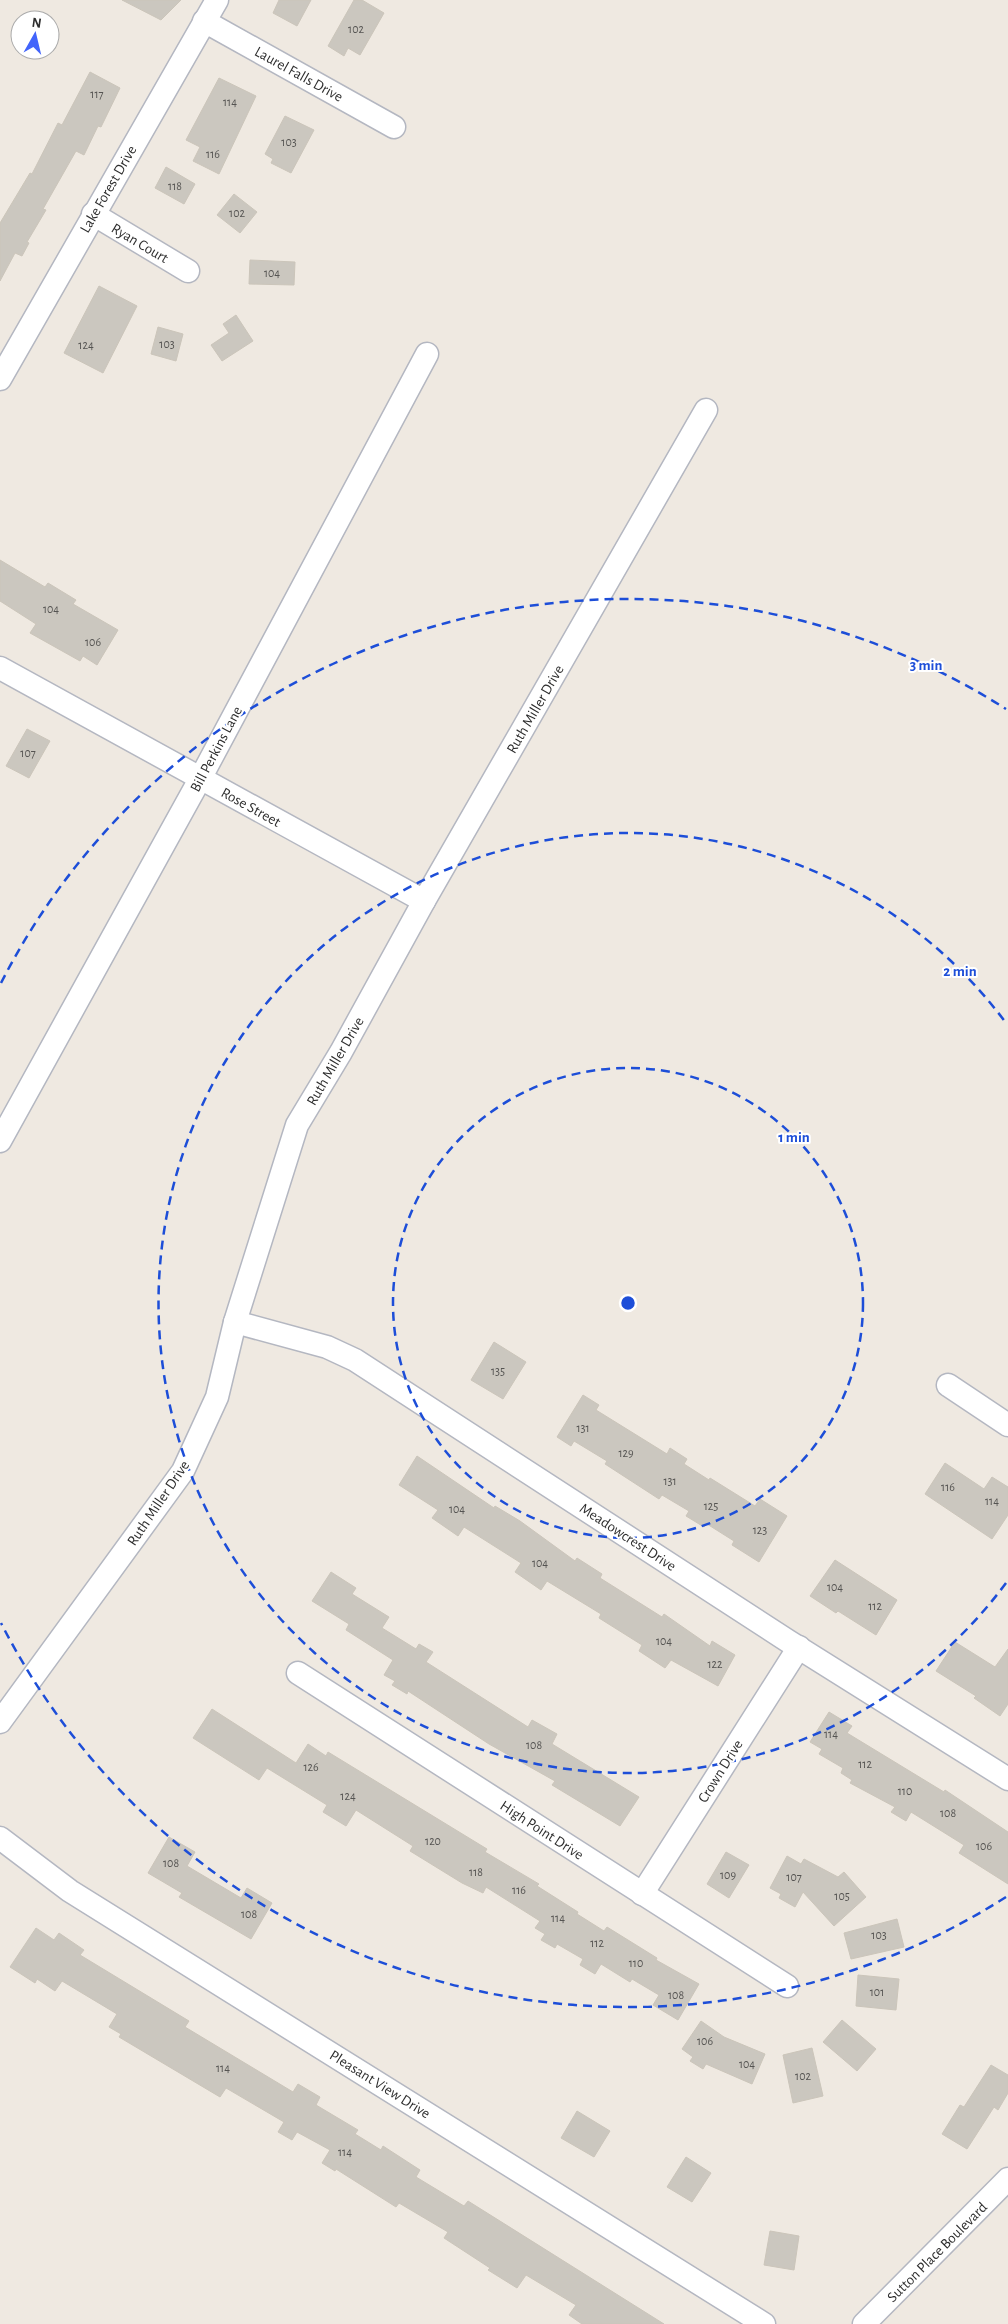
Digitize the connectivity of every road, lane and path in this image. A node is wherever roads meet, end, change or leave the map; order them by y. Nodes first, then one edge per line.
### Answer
1 (217, 0) edge
2 (204, 22) junction
3 (394, 127) dead end
4 (93, 214) junction
5 (188, 271) dead end
6 (427, 354) dead end
7 (0, 379) edge
8 (706, 410) dead end
9 (0, 668) edge
10 (200, 778) junction
11 (424, 901) junction
12 (0, 1141) edge
13 (235, 1322) junction
14 (948, 1385) dead end
15 (1008, 1424) edge
16 (799, 1647) junction
17 (298, 1673) dead end
18 (0, 1722) edge
19 (1008, 1779) edge
20 (0, 1838) edge
21 (642, 1894) junction
22 (787, 1986) dead end
23 (1008, 2179) edge
24 (764, 2324) edge
25 (864, 2324) edge

1 - 2 street, Lake Forest Drive
2 - 3 street, Laurel Falls Drive
2 - 4 street, Lake Forest Drive
4 - 5 street, Ryan Court
4 - 7 street, Lake Forest Drive
6 - 10 street, Bill Perkins Lane
8 - 11 street, Ruth Miller Drive
9 - 10 street, Rose Street
10 - 11 street, Rose Street
10 - 12 street, Bill Perkins Lane
11 - 13 street, Ruth Miller Drive
13 - 16 street, Meadowcrest Drive
13 - 18 street, Ruth Miller Drive
14 - 15 street
16 - 19 street, Meadowcrest Drive
16 - 21 street, Crown Drive
17 - 21 street, High Point Drive
20 - 24 street, Pleasant View Drive
21 - 22 street, High Point Drive
23 - 25 street, Sutton Place Boulevard

